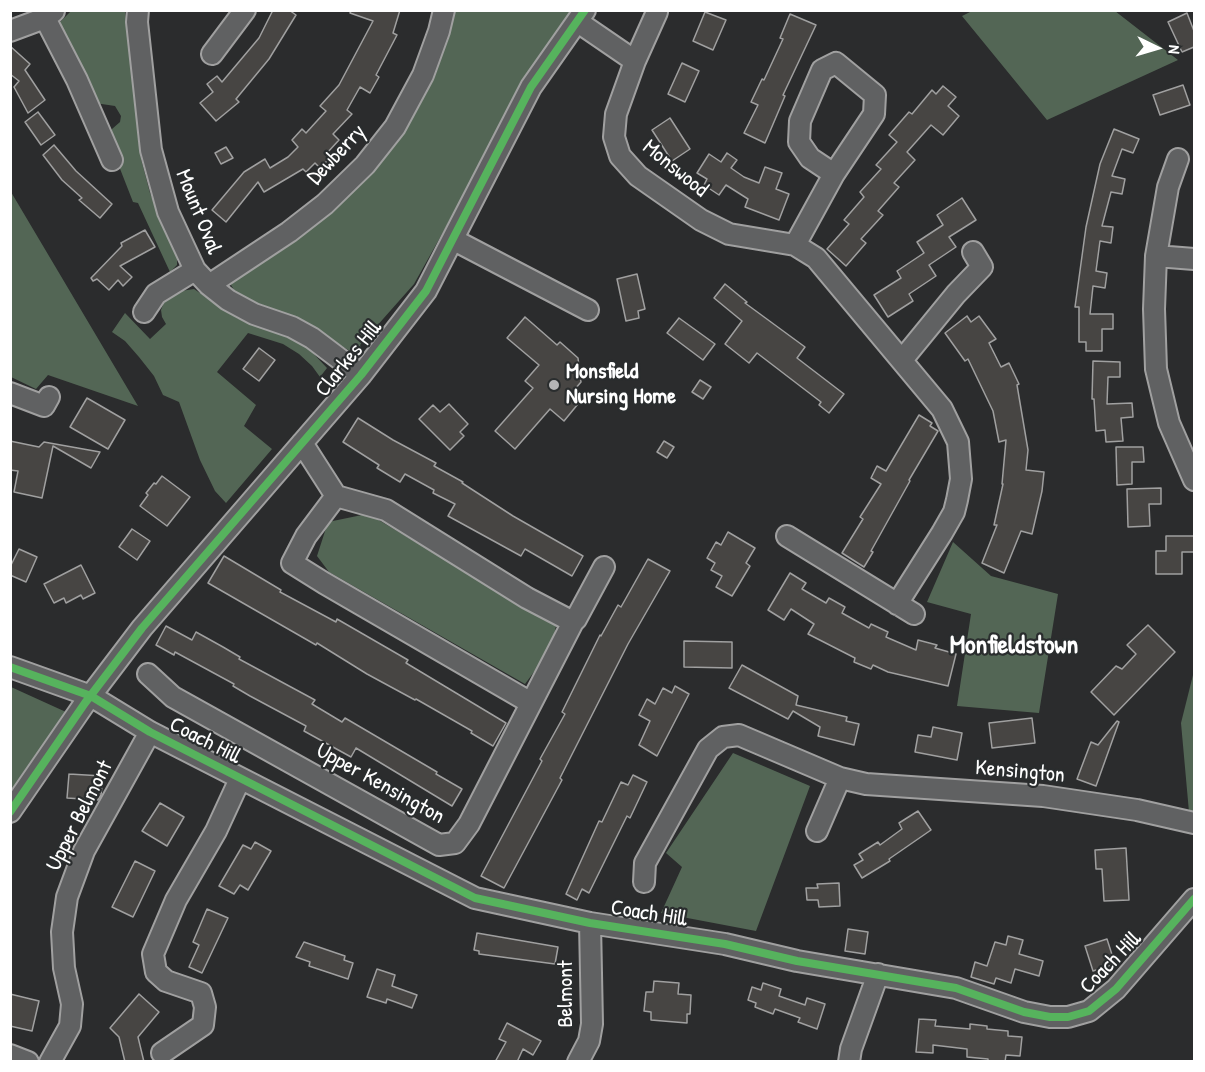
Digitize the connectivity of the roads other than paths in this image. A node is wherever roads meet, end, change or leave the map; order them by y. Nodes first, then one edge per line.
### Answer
1 (138, 10) edge
2 (245, 10) edge
3 (444, 10) edge
4 (657, 12) dead end
5 (50, 14) edge
6 (582, 16) edge
7 (10, 31) edge
8 (212, 54) dead end
9 (635, 61) junction
10 (1178, 159) dead end
11 (112, 160) dead end
12 (834, 174) junction
13 (454, 240) junction
14 (795, 245) junction
15 (973, 252) dead end
16 (1156, 256) junction
17 (1194, 259) edge
18 (195, 270) junction
19 (209, 285) junction
20 (588, 310) dead end
21 (144, 312) dead end
22 (902, 360) junction
23 (361, 375) junction
24 (10, 393) edge
25 (49, 397) dead end
26 (302, 443) junction
27 (1194, 480) edge
28 (336, 496) junction
29 (787, 536) dead end
30 (604, 567) dead end
31 (897, 604) junction
32 (915, 614) dead end
33 (573, 622) junction
34 (10, 667) edge
35 (148, 674) dead end
36 (91, 696) junction
37 (531, 703) junction
38 (150, 732) junction
39 (840, 778) junction
40 (240, 779) junction
41 (10, 812) edge
42 (1194, 823) edge
43 (818, 831) dead end
44 (644, 882) dead end
45 (1194, 898) edge
46 (590, 923) junction
47 (878, 974) junction
48 (162, 1053) dead end
49 (10, 1055) edge
50 (28, 1062) edge
51 (50, 1062) edge
52 (578, 1062) edge
53 (849, 1062) edge

1 - 18 street, Mount Oval
2 - 8 street
3 - 19 street, Dewberry
4 - 9 street, Monswood
5 - 7 street
5 - 11 street
6 - 9 street
6 - 13 street, Clarkes Hill
9 - 14 street, Monswood
10 - 16 street
12 - 12 street
12 - 14 street
13 - 20 street
13 - 23 street, Clarkes Hill
14 - 22 street, Monswood
15 - 22 street
16 - 17 street
16 - 27 street
18 - 19 street, Mount Oval
18 - 21 street
19 - 23 street, Mount Oval
22 - 31 street, Monswood
23 - 26 street, Clarkes Hill
24 - 25 street
26 - 28 street
26 - 36 street, Clarkes Hill
28 - 33 street
28 - 37 street
29 - 31 street
30 - 33 street, Upper Kensington
31 - 32 street
33 - 37 street, Upper Kensington
34 - 36 street, Coach Hill
35 - 37 street, Upper Kensington
36 - 38 street, Coach Hill
36 - 41 street, Clarkes Hill
38 - 40 street, Coach Hill
38 - 51 street, Upper Belmont
39 - 42 street, Kensington
39 - 43 street
39 - 44 street, Kensington
40 - 46 street, Coach Hill
40 - 48 street
45 - 47 street, Coach Hill
46 - 47 street, Coach Hill
46 - 52 street, Belmont
47 - 53 street
49 - 50 street

